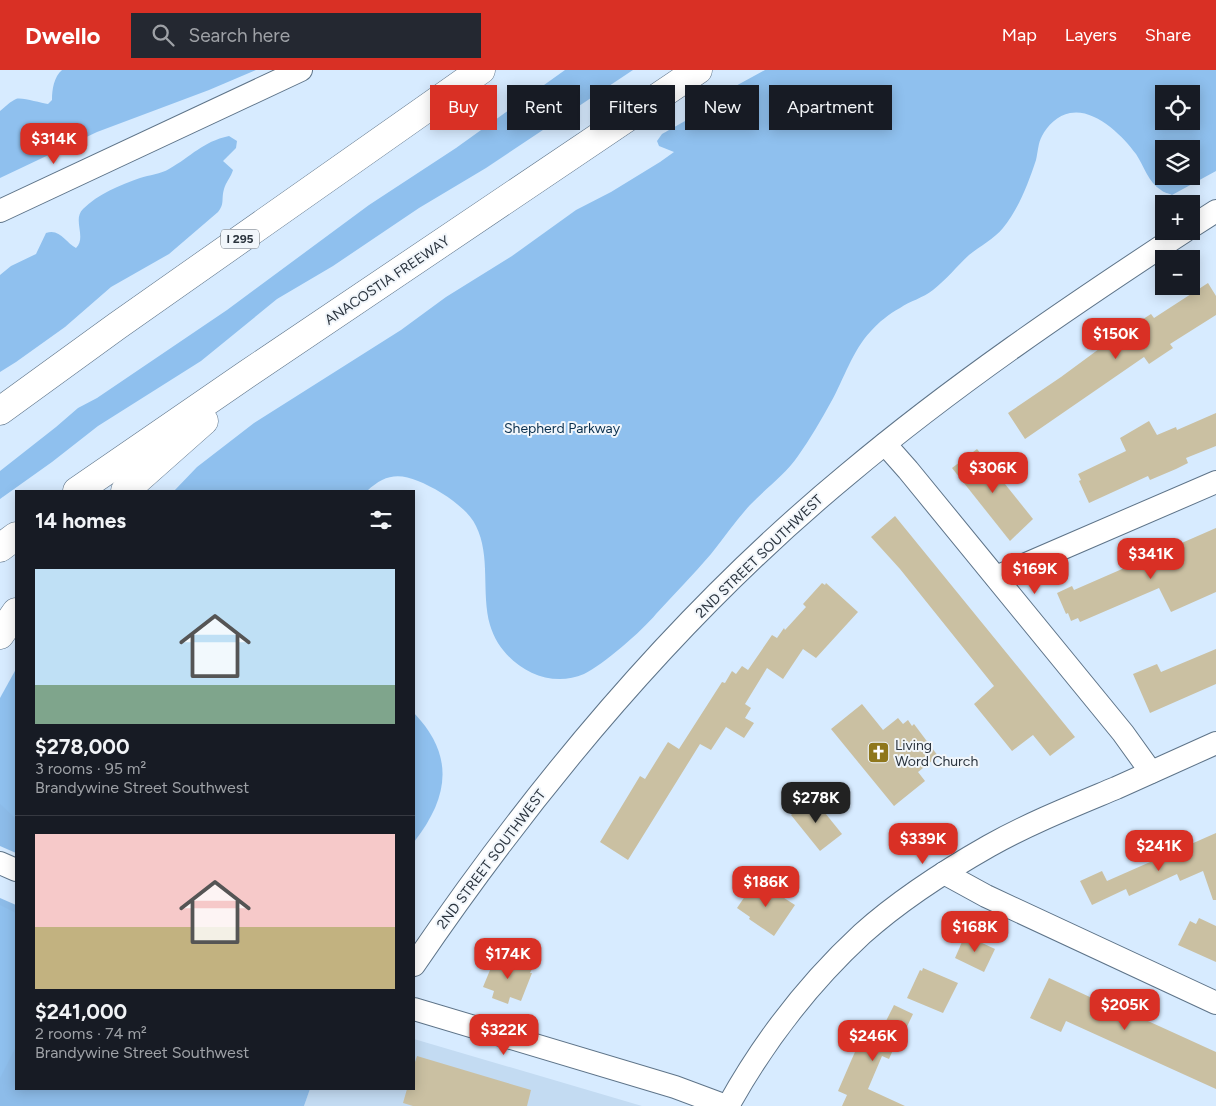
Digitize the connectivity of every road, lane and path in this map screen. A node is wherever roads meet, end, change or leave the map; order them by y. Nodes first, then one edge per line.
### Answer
1 (301, 70) edge
2 (481, 70) edge
3 (698, 70) edge
4 (0, 211) edge
5 (1216, 211) edge
6 (1200, 221) edge
7 (1171, 240) edge
8 (403, 269) junction
9 (0, 411) edge
10 (885, 444) junction
11 (1216, 482) edge
12 (78, 490) edge
13 (126, 490) edge
14 (15, 537) edge
15 (0, 548) edge
16 (996, 577) junction
17 (15, 613) edge
18 (0, 635) edge
19 (1216, 743) edge
20 (1151, 772) junction
21 (0, 863) edge
22 (15, 870) edge
23 (944, 873) junction
24 (415, 964) edge
25 (1216, 1003) edge
26 (415, 1009) edge
27 (727, 1106) edge

1 - 4 street
2 - 9 highway, I 295
3 - 8 highway, ANACOSTIA FREEWAY
5 - 6 street
7 - 10 street, 2ND STREET SOUTHWEST
8 - 12 highway, ANACOSTIA FREEWAY
8 - 13 highway
10 - 16 street
10 - 24 street, 2ND STREET SOUTHWEST
11 - 16 street
14 - 15 highway
16 - 20 street
17 - 18 highway
19 - 20 street
20 - 23 street
21 - 22 street
23 - 25 street
23 - 27 street
26 - 27 street

